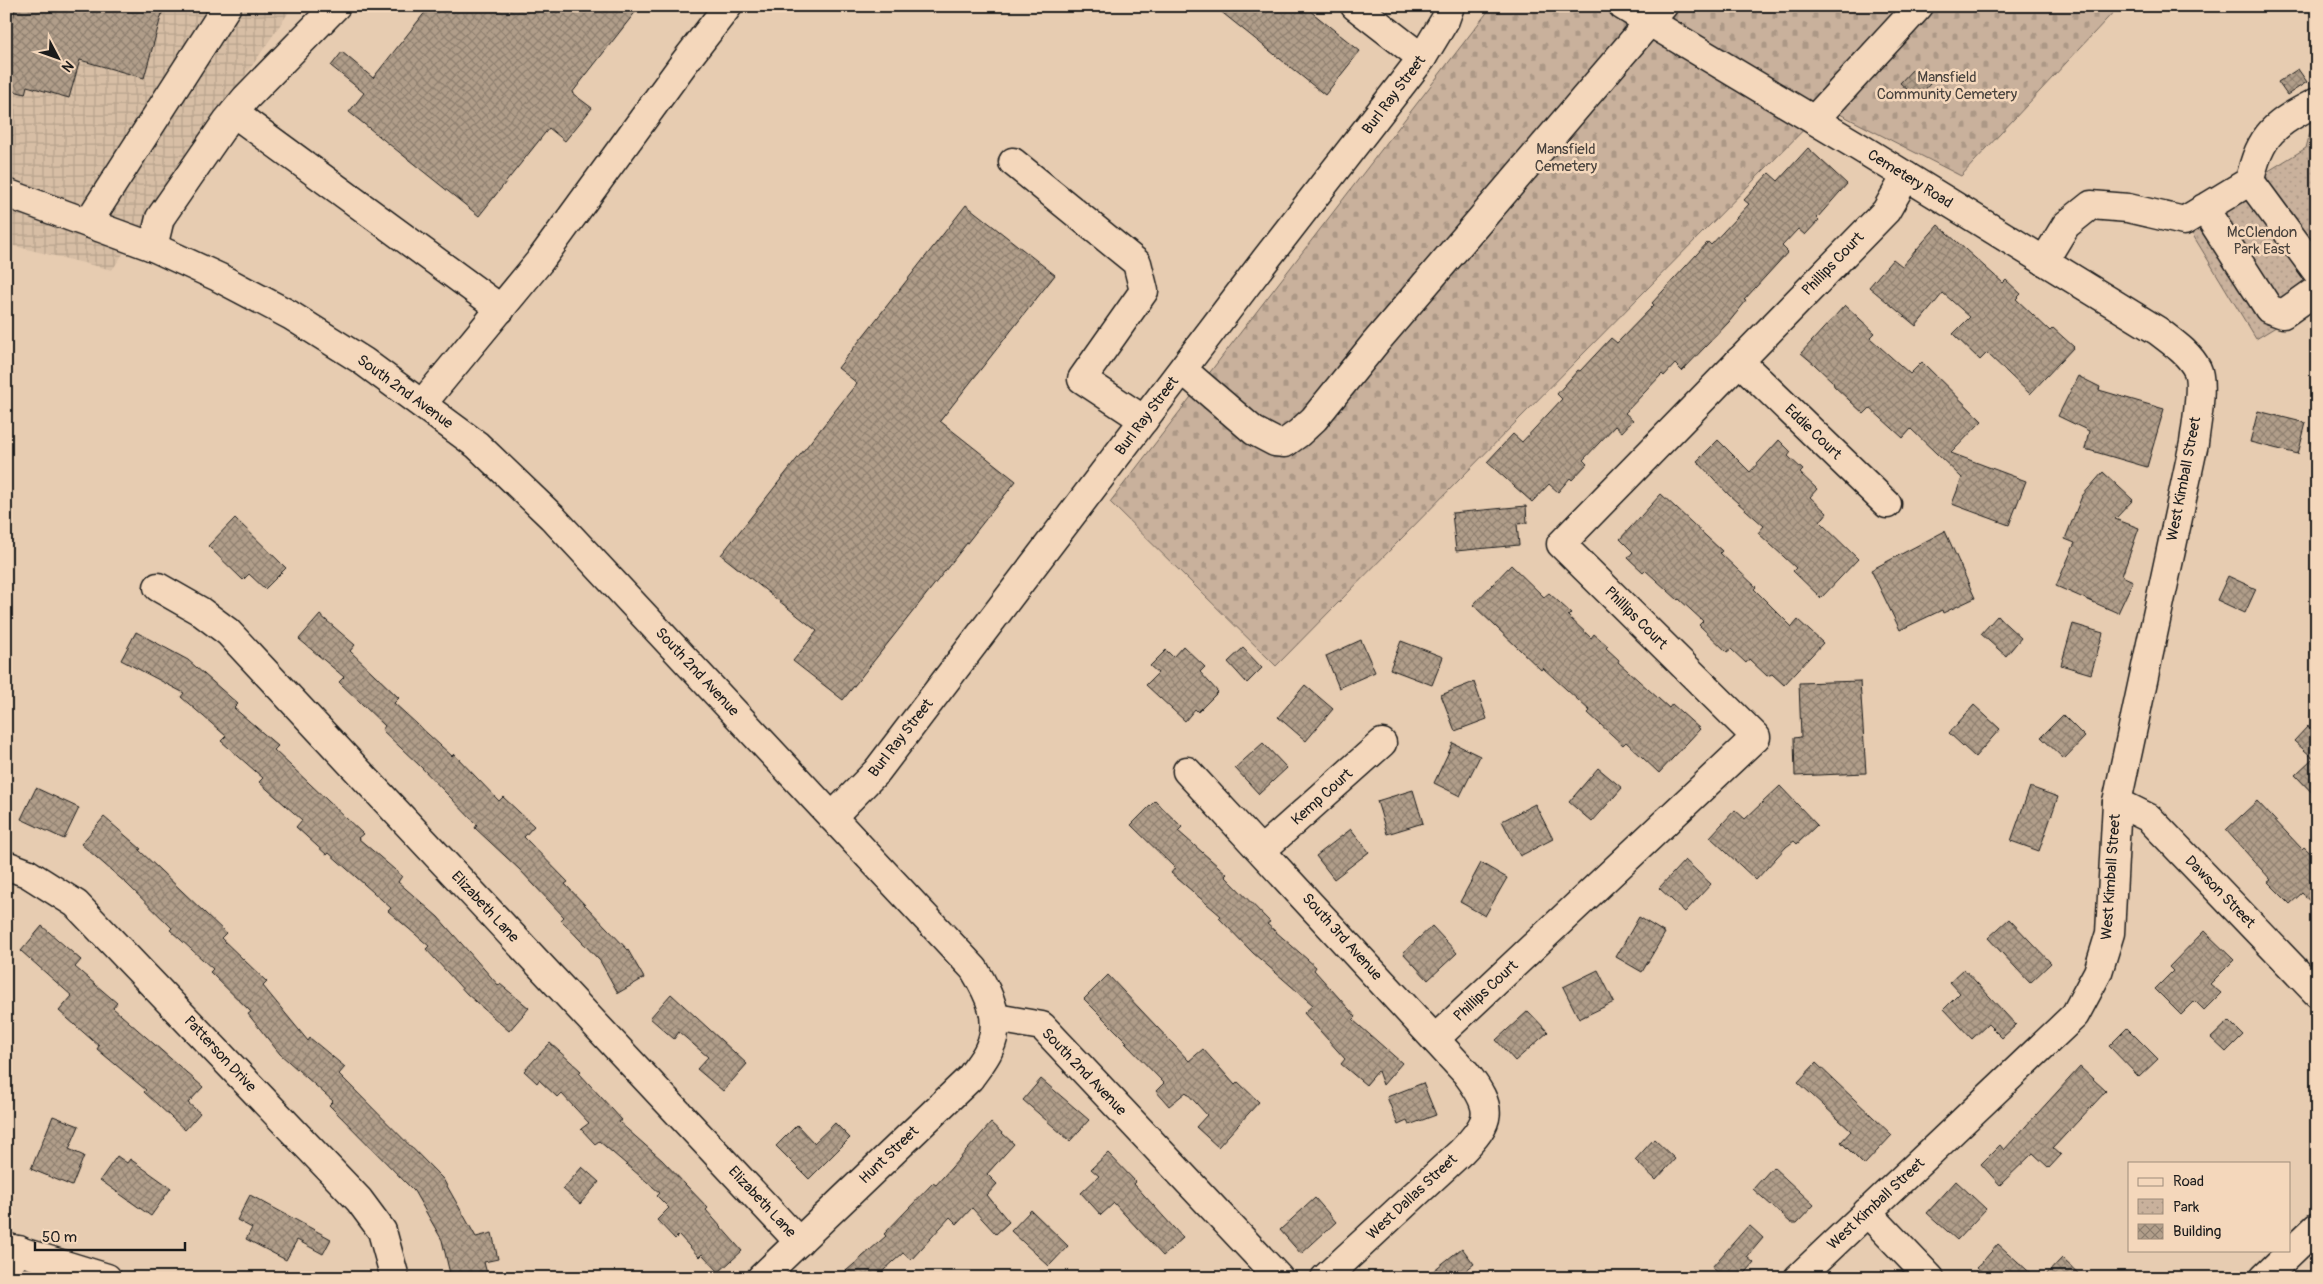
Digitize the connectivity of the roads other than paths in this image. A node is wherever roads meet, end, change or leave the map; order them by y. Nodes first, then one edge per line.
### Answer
1 (227, 6) edge
2 (336, 6) edge
3 (728, 6) edge
4 (1355, 6) edge
5 (1450, 6) edge
6 (1623, 6) edge
7 (1919, 6) edge
8 (1656, 14) edge
9 (1422, 58) junction
10 (2317, 102) edge
11 (234, 113) junction
12 (1814, 120) junction
13 (1013, 162) dead end
14 (1906, 176) junction
15 (2250, 181) junction
16 (6, 193) edge
17 (2204, 208) junction
18 (88, 222) junction
19 (153, 247) junction
20 (2044, 261) junction
21 (2317, 272) edge
22 (2317, 290) edge
23 (501, 309) junction
24 (1739, 361) junction
25 (2191, 361) joint
26 (1183, 370) junction
27 (422, 404) junction
28 (1144, 420) junction
29 (1887, 504) dead end
30 (158, 588) dead end
31 (1382, 743) dead end
32 (1187, 771) dead end
33 (2116, 802) junction
34 (832, 817) junction
35 (1262, 850) junction
36 (6, 865) edge
37 (2317, 993) edge
38 (996, 1018) junction
39 (1435, 1039) junction
40 (1487, 1109) joint
41 (1867, 1212) junction
42 (2317, 1227) edge
43 (799, 1242) junction
44 (10, 1255) edge
45 (73, 1273) edge
46 (107, 1278) edge
47 (395, 1278) edge
48 (761, 1278) edge
49 (1279, 1278) edge
50 (1325, 1278) edge
51 (1798, 1278) edge
52 (1930, 1278) edge
53 (2264, 1278) edge

1 - 18 street
2 - 11 street
3 - 23 street
4 - 9 street
5 - 9 street, Burl Ray Street
6 - 8 street, Cemetery Road
7 - 12 street
8 - 12 street, Cemetery Road
8 - 26 street
9 - 26 street, Burl Ray Street
10 - 15 street
11 - 19 street
11 - 23 street
12 - 14 street, Cemetery Road
13 - 28 street
14 - 20 street, Cemetery Road
14 - 24 street, Phillips Court
15 - 17 street
15 - 21 street
16 - 18 street, South 2nd Avenue
17 - 20 street
17 - 22 street
18 - 19 street, South 2nd Avenue
19 - 27 street, South 2nd Avenue
20 - 25 street, Cemetery Road
23 - 27 street
24 - 29 street, Eddie Court
24 - 39 street, Phillips Court
25 - 33 street, West Kimball Street
26 - 28 street, Burl Ray Street
27 - 34 street, South 2nd Avenue
28 - 34 street, Burl Ray Street
30 - 43 street, Elizabeth Lane
31 - 35 street, Kemp Court
32 - 35 street, South 3rd Avenue
33 - 37 street, Dawson Street
33 - 41 street, West Kimball Street
34 - 38 street, South 2nd Avenue
35 - 39 street, South 3rd Avenue
36 - 47 street, Patterson Drive
38 - 43 street, Hunt Street
38 - 49 street, South 2nd Avenue
39 - 40 street, South 3rd Avenue
40 - 50 street, West Dallas Street
41 - 51 street, West Kimball Street
41 - 52 street
42 - 53 street
43 - 48 street, Hunt Street
44 - 45 street
45 - 46 street

